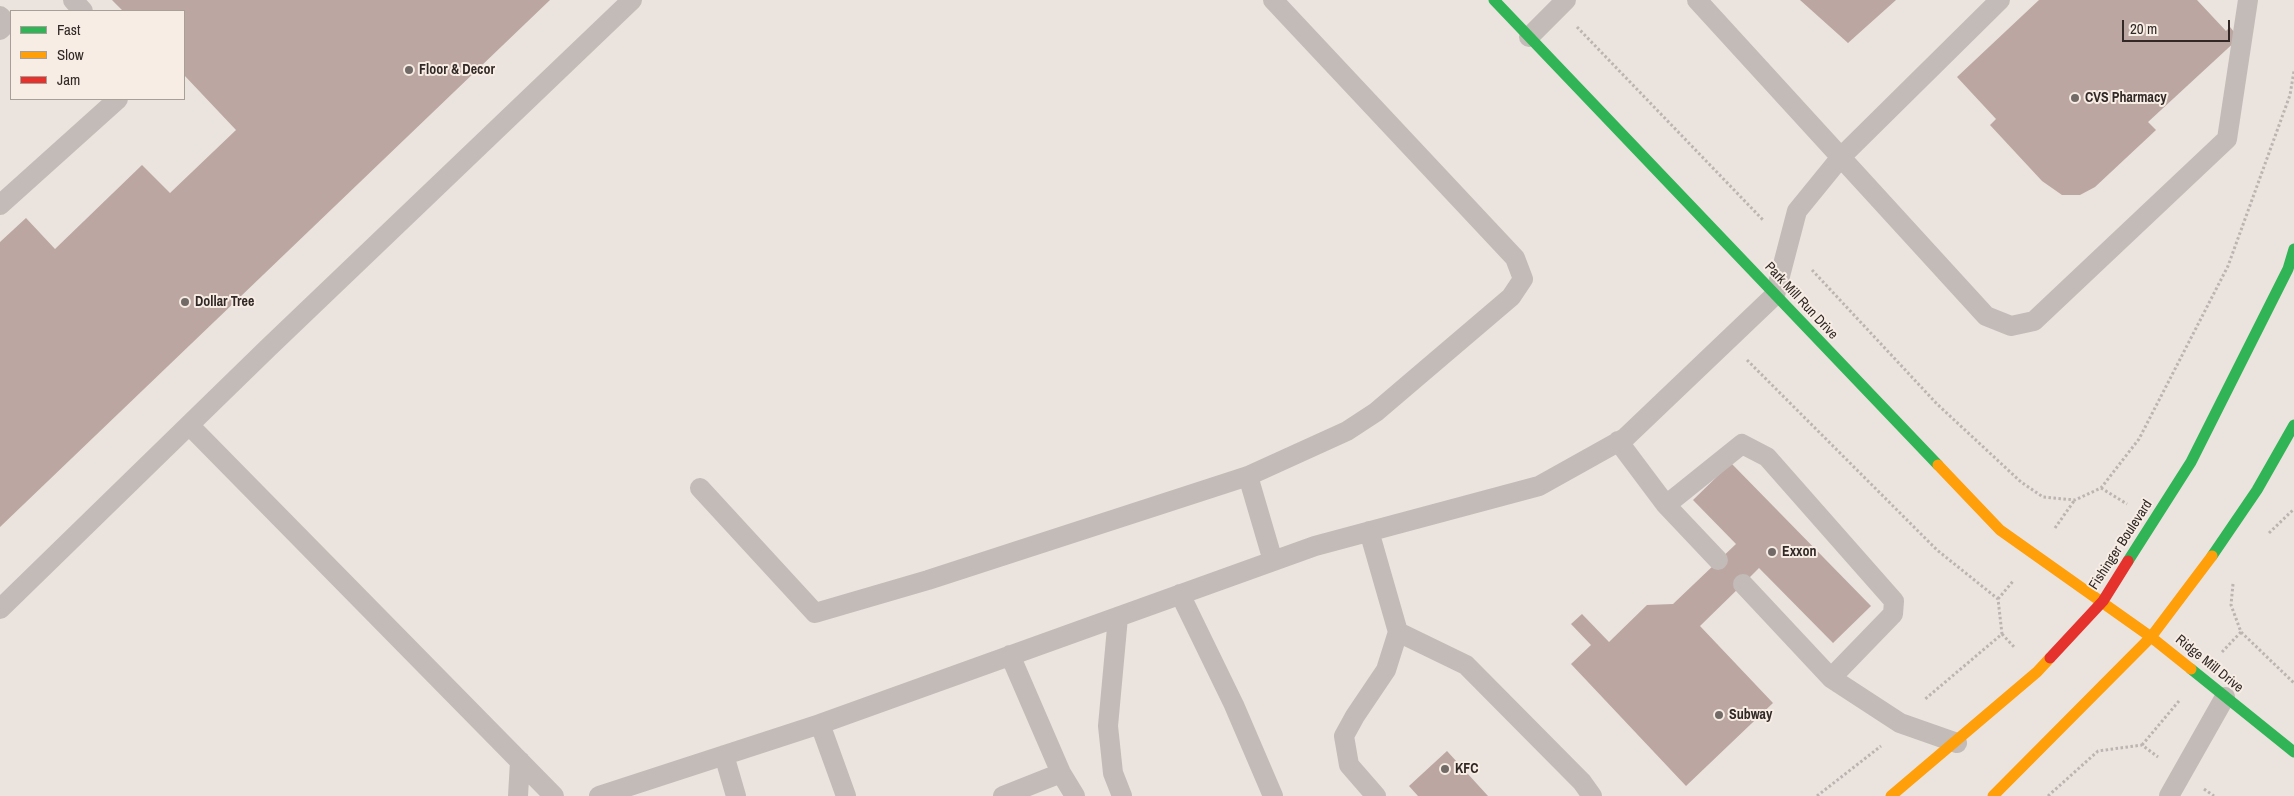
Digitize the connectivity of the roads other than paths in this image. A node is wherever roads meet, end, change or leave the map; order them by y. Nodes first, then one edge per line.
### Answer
1 (73, 0) edge
2 (632, 0) edge
3 (1273, 0) edge
4 (1494, 0) edge
5 (1566, 0) edge
6 (1697, 0) edge
7 (2000, 0) edge
8 (2248, 0) edge
9 (81, 10) edge
10 (0, 16) edge
11 (0, 30) edge
12 (1529, 37) junction
13 (117, 100) edge
14 (1841, 156) junction
15 (0, 205) edge
16 (2294, 249) edge
17 (1775, 295) junction
18 (189, 425) junction
19 (2294, 425) edge
20 (1618, 441) junction
21 (1248, 476) junction
22 (700, 488) dead end
23 (1666, 505) junction
24 (1369, 532) junction
25 (1718, 560) dead end
26 (1273, 561) junction
27 (1743, 584) dead end
28 (1180, 594) junction
29 (2103, 601) junction
30 (0, 609) edge
31 (1118, 617) junction
32 (1398, 632) junction
33 (2151, 637) junction
34 (1010, 655) junction
35 (1831, 678) junction
36 (2225, 697) junction
37 (820, 724) junction
38 (1957, 742) junction
39 (2294, 752) edge
40 (724, 755) junction
41 (520, 761) junction
42 (1061, 773) junction
43 (518, 796) edge
44 (554, 796) edge
45 (599, 796) edge
46 (736, 796) edge
47 (846, 796) edge
48 (1003, 796) edge
49 (1075, 796) edge
50 (1122, 796) edge
51 (1274, 796) edge
52 (1376, 796) edge
53 (1592, 796) edge
54 (1891, 796) edge
55 (1993, 796) edge
56 (2169, 796) edge

1 - 9 lane
2 - 18 lane
3 - 21 lane
4 - 12 main road, Park Mill Run Drive
5 - 12 lane
6 - 14 lane
7 - 14 lane
8 - 14 lane
10 - 11 lane
12 - 17 main road, Park Mill Run Drive
13 - 15 lane
14 - 17 lane
16 - 29 main road, Fishinger Boulevard
17 - 20 lane
17 - 29 main road, Park Mill Run Drive
18 - 30 lane
18 - 41 lane
19 - 33 main road
20 - 23 lane
20 - 24 lane
21 - 22 lane
21 - 26 lane
23 - 25 lane
23 - 35 lane
24 - 26 lane
24 - 32 lane
26 - 28 lane
27 - 35 lane
28 - 31 lane
28 - 51 lane
29 - 33 main road, Ridge Mill Drive
29 - 38 main road, Fishinger Boulevard
31 - 34 lane
31 - 50 lane
32 - 52 lane
32 - 53 lane
33 - 36 main road, Ridge Mill Drive
33 - 55 main road
34 - 37 lane
34 - 42 lane
35 - 38 lane
36 - 39 main road, Ridge Mill Drive
36 - 56 lane
37 - 40 lane
37 - 47 lane
38 - 54 main road, Fishinger Boulevard
40 - 45 lane
40 - 46 lane
41 - 43 lane
41 - 44 lane
42 - 48 lane
42 - 49 lane

